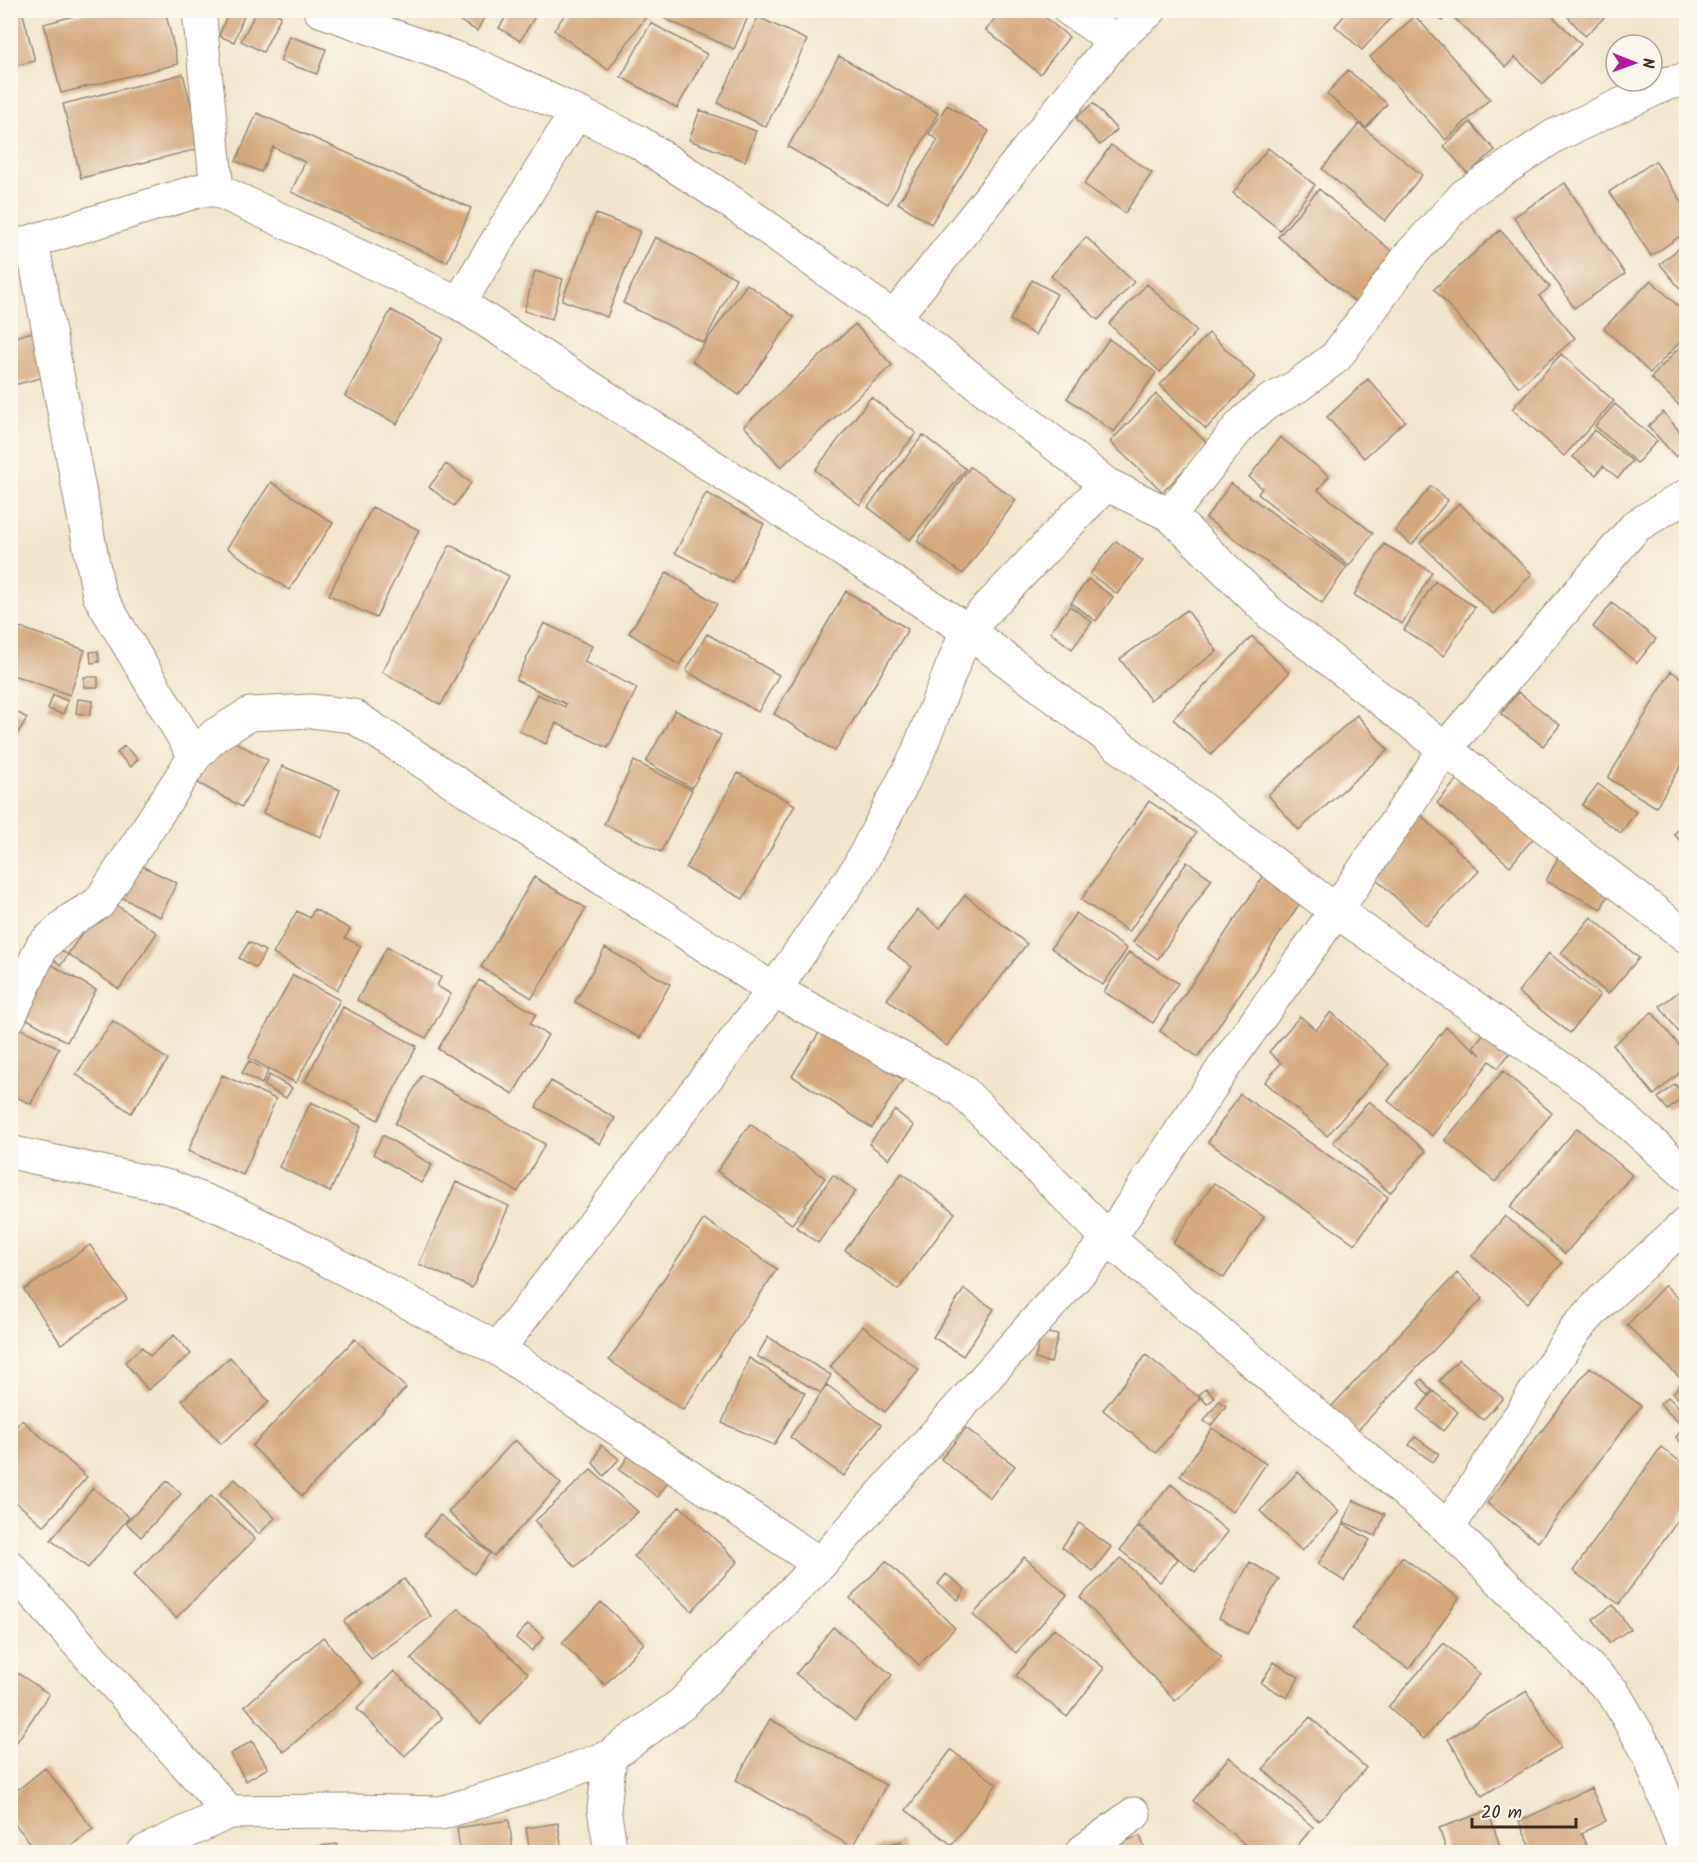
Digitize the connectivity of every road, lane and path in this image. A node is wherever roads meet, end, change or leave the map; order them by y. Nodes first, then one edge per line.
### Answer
1 (199, 10) edge
2 (320, 10) edge
3 (1070, 10) edge
4 (1150, 10) edge
5 (1115, 40) junction
6 (1686, 81) edge
7 (576, 113) junction
8 (217, 190) junction
9 (21, 245) edge
10 (459, 303) junction
11 (894, 318) junction
12 (1106, 484) junction
13 (1686, 496) edge
14 (1170, 515) junction
15 (967, 630) junction
16 (1445, 749) junction
17 (195, 756) junction
18 (1336, 911) junction
19 (1686, 936) edge
20 (774, 990) junction
21 (10, 1016) edge
22 (10, 1152) edge
23 (1686, 1174) edge
24 (1686, 1224) edge
25 (1108, 1239) junction
26 (498, 1349) junction
27 (1448, 1528) junction
28 (820, 1564) junction
29 (10, 1567) edge
30 (610, 1756) junction
31 (229, 1812) junction
32 (1134, 1814) dead end
33 (144, 1852) edge
34 (611, 1852) edge
35 (1082, 1852) edge
36 (1686, 1852) edge

1 - 8 street
2 - 7 street
3 - 5 street
4 - 5 street
5 - 11 street
6 - 14 street
7 - 10 street
7 - 11 street
8 - 9 street
8 - 10 street
9 - 17 street
10 - 15 street
11 - 12 street
12 - 14 street
12 - 15 street
13 - 16 street
14 - 16 street
15 - 18 street
15 - 20 street
16 - 18 street
16 - 19 street
17 - 20 street
17 - 21 street
18 - 23 street
18 - 25 street
20 - 25 street
20 - 26 street
22 - 26 street
24 - 27 street
25 - 27 street
25 - 28 street
26 - 28 street
27 - 36 street
28 - 30 street
29 - 31 street
30 - 31 street
30 - 34 street
31 - 33 street
32 - 35 street

